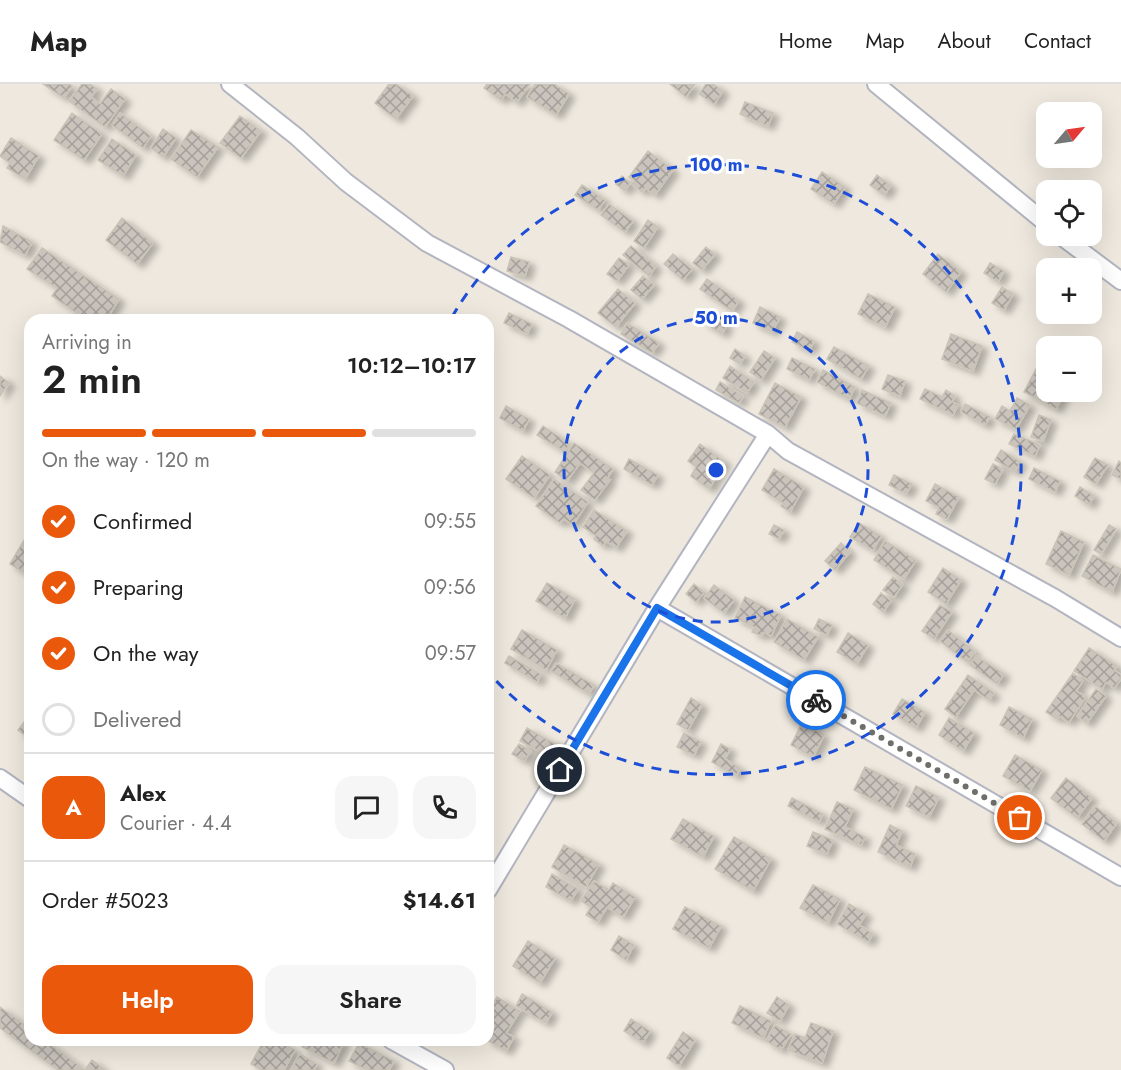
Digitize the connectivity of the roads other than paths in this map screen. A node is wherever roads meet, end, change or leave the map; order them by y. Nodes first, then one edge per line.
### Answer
1 (230, 84) edge
2 (876, 84) edge
3 (1036, 215) edge
4 (1074, 246) edge
5 (1121, 281) edge
6 (768, 434) junction
7 (657, 608) junction
8 (1121, 638) edge
9 (0, 778) edge
10 (24, 795) edge
11 (1121, 877) edge
12 (494, 880) edge
13 (404, 1046) edge
14 (445, 1070) edge

1 - 6 street
2 - 3 street
4 - 5 street
6 - 7 street
6 - 8 street
7 - 11 street
7 - 12 street
9 - 10 street
13 - 14 street

